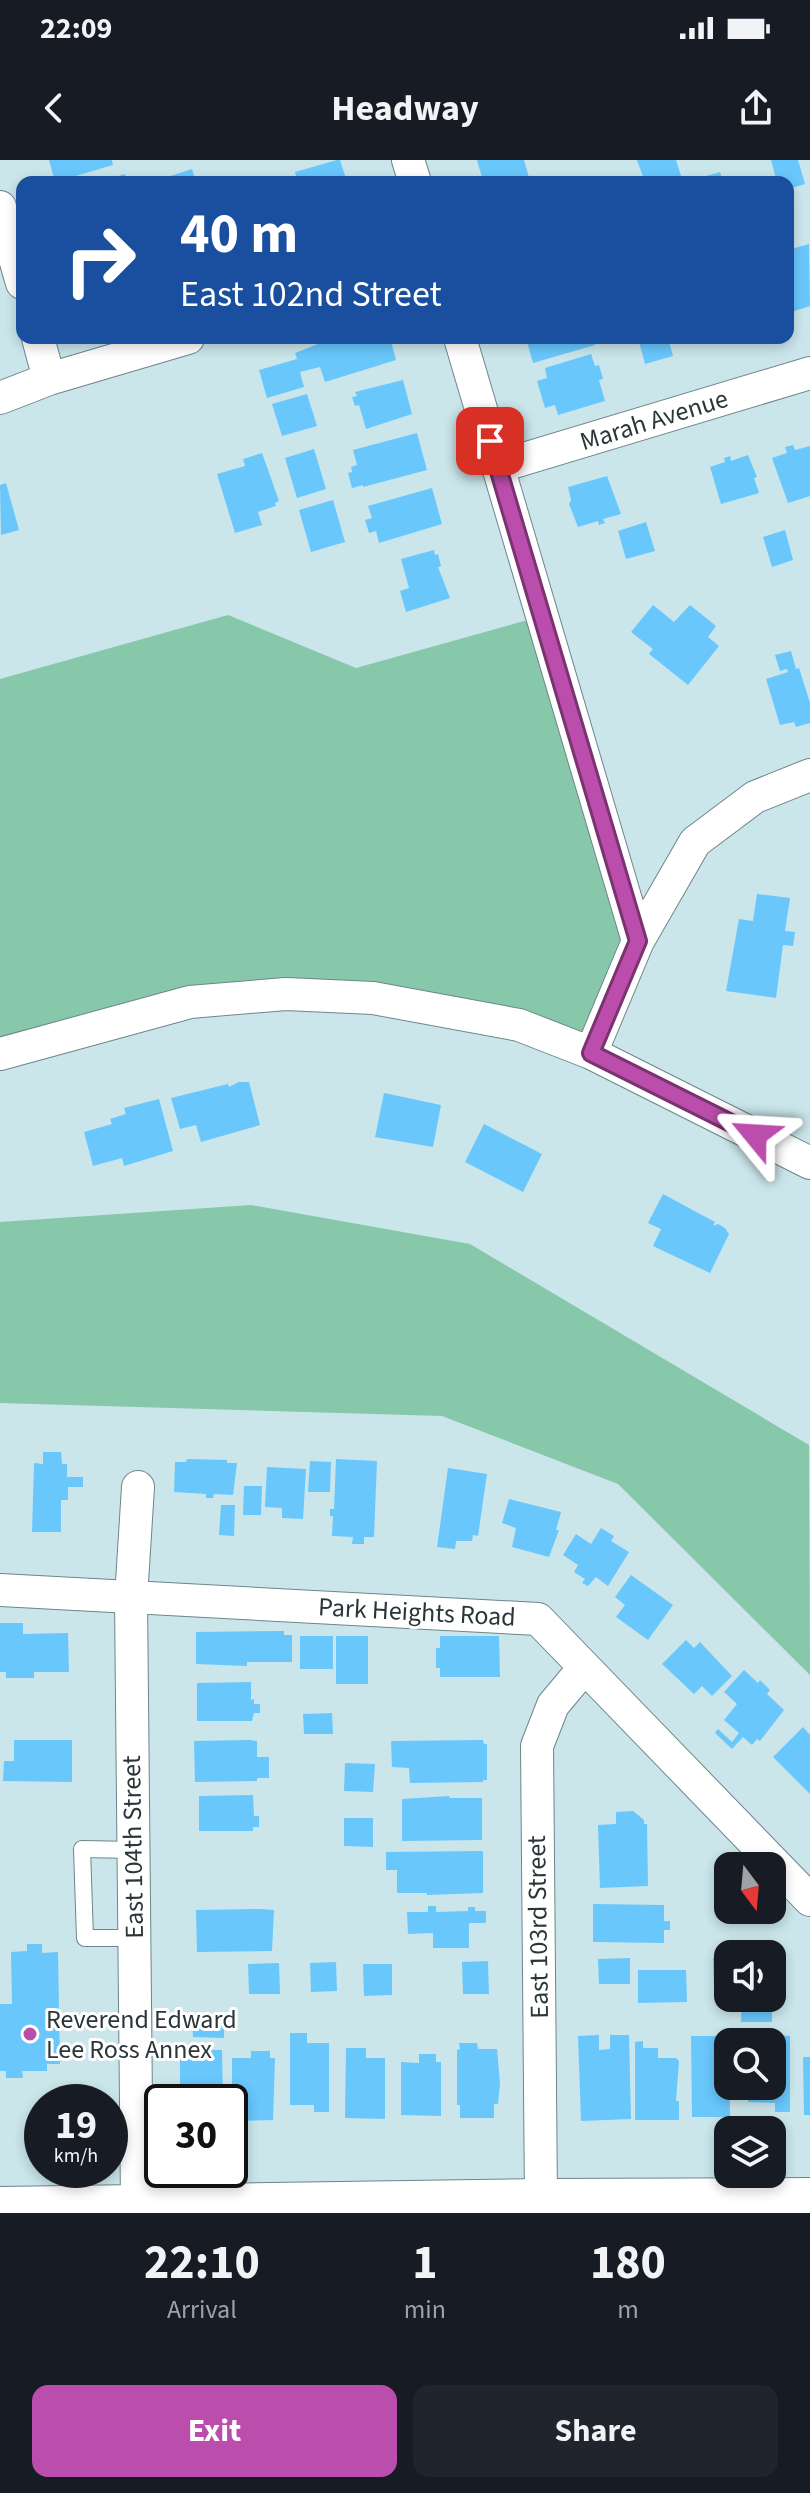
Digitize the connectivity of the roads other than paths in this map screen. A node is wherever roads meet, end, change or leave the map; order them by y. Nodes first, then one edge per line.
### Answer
1 (0, 207) edge
2 (16, 262) edge
3 (40, 344) edge
4 (168, 344) edge
5 (462, 344) edge
6 (810, 373) edge
7 (49, 379) junction
8 (0, 398) edge
9 (497, 467) junction
10 (810, 775) edge
11 (638, 941) junction
12 (591, 1053) junction
13 (0, 1054) edge
14 (810, 1163) edge
15 (138, 1487) dead end
16 (0, 1590) edge
17 (131, 1598) junction
18 (584, 1668) junction
19 (133, 1850) junction
20 (810, 1900) edge
21 (134, 1938) junction
22 (810, 2200) edge
23 (541, 2201) junction
24 (137, 2206) junction
25 (0, 2209) edge

1 - 2 street
3 - 7 street
4 - 7 street
5 - 9 street
6 - 9 street, Marah Avenue
7 - 8 street
9 - 11 street
10 - 11 street
11 - 12 street
12 - 13 street
12 - 14 street
15 - 17 street, East 104th Street
16 - 17 street, Park Heights Road
17 - 18 street, Park Heights Road
17 - 19 street, East 104th Street
18 - 20 street, Park Heights Road
18 - 23 street, East 103rd Street
19 - 21 street, East 104th Street
19 - 21 lane
21 - 24 street, East 104th Street
22 - 23 main road
23 - 24 main road
24 - 25 main road

